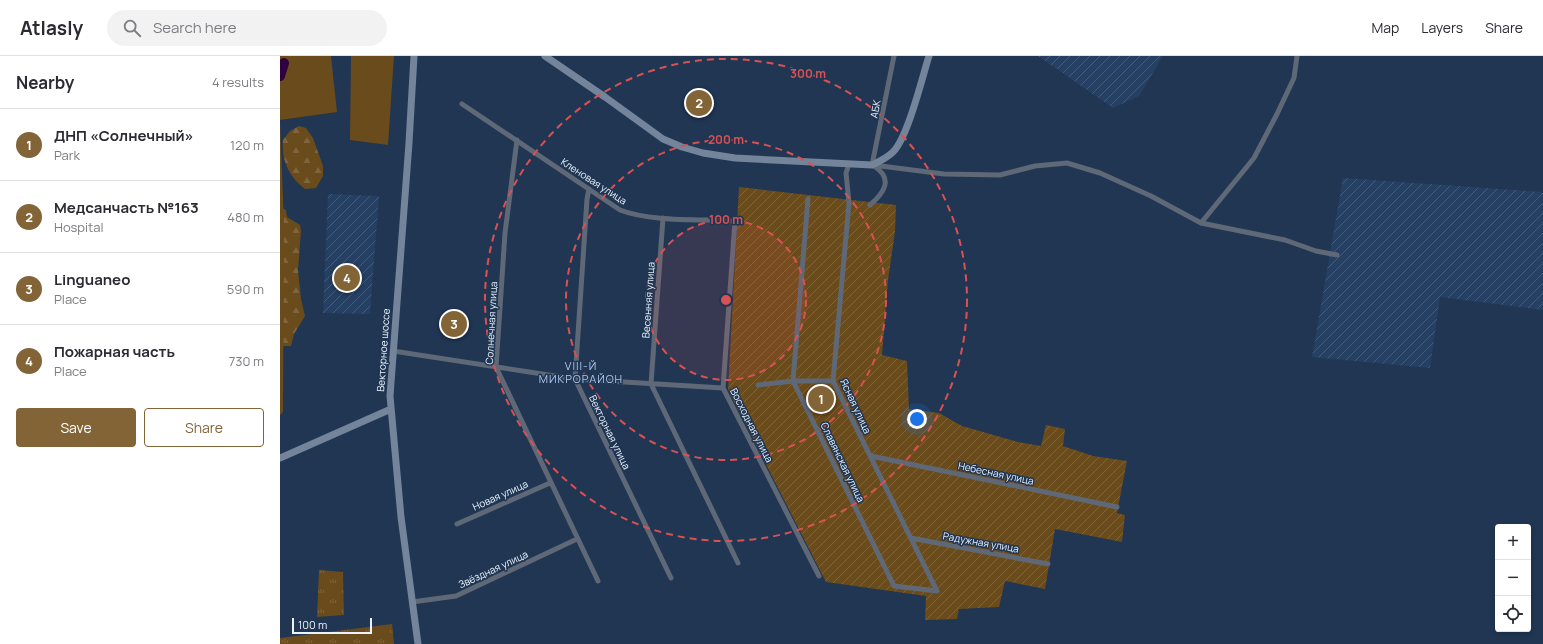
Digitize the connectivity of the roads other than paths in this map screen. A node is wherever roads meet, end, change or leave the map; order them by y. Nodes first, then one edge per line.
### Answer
1 (414, 56) edge
2 (545, 56) edge
3 (894, 56) edge
4 (929, 56) edge
5 (1297, 56) edge
6 (462, 104) dead end
7 (516, 140) junction
8 (849, 164) junction
9 (872, 165) junction
10 (589, 189) junction
11 (808, 199) dead end
12 (870, 205) dead end
13 (663, 218) junction
14 (735, 221) joint
15 (1201, 223) junction
16 (1336, 255) dead end
17 (393, 351) junction
18 (496, 367) junction
19 (575, 378) junction
20 (793, 381) junction
21 (833, 381) junction
22 (651, 384) junction
23 (758, 385) dead end
24 (723, 388) junction
25 (391, 409) junction
26 (870, 456) junction
27 (280, 458) edge
28 (550, 483) junction
29 (1117, 507) dead end
30 (457, 524) dead end
31 (911, 538) junction
32 (577, 539) junction
33 (738, 563) dead end
34 (1048, 564) dead end
35 (819, 576) dead end
36 (671, 578) dead end
37 (598, 581) dead end
38 (937, 591) joint
39 (412, 602) junction
40 (418, 644) edge

1 - 17 main road, Векторное шоссе
2 - 8 main road
3 - 9 street, АБК
4 - 9 main road
5 - 15 street
6 - 7 street, Кленовая улица
7 - 10 street, Кленовая улица
7 - 18 street, Солнечная улица
8 - 9 main road
8 - 21 street, Ясная улица
9 - 12 street
9 - 15 street
10 - 13 street, Кленовая улица
10 - 19 street, Векторная улица
11 - 20 street
13 - 14 street, Кленовая улица
13 - 22 street, Весенняя улица
14 - 24 street, Восходная улица
15 - 16 street
17 - 18 street
17 - 25 main road, Векторное шоссе
18 - 19 street
18 - 28 street, Солнечная улица
19 - 22 street
19 - 36 street, Векторная улица
20 - 21 street
20 - 23 street
20 - 38 street, Славянская улица
21 - 26 street, Ясная улица
22 - 24 street
22 - 33 street
24 - 35 street, Восходная улица
25 - 27 main road
25 - 39 main road, Векторное шоссе
26 - 29 street, Небесная улица
26 - 31 street, Ясная улица
28 - 30 street, Новая улица
28 - 32 street, Солнечная улица
31 - 34 street, Радужная улица
31 - 38 street, Ясная улица
32 - 37 street, Солнечная улица
32 - 39 street, Звёздная улица
39 - 40 main road, Векторное шоссе

